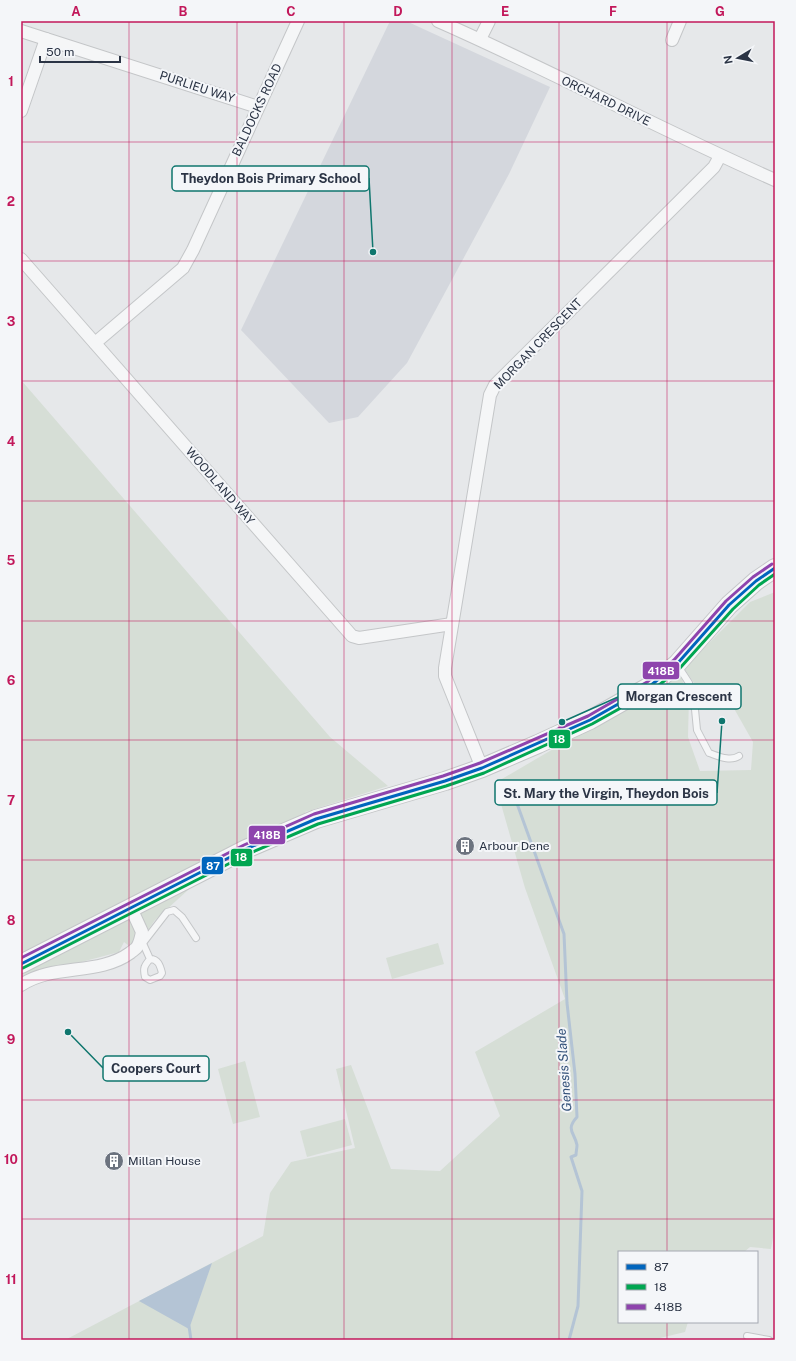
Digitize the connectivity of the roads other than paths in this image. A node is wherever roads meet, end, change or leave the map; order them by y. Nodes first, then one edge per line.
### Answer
1 (298, 21) edge
2 (438, 21) edge
3 (489, 21) edge
4 (680, 21) edge
5 (21, 31) edge
6 (46, 39) junction
7 (480, 39) junction
8 (672, 40) dead end
9 (258, 107) junction
10 (21, 111) edge
11 (720, 156) junction
12 (775, 180) edge
13 (21, 259) edge
14 (95, 343) junction
15 (775, 568) edge
16 (452, 624) junction
17 (677, 664) junction
18 (739, 756) dead end
19 (482, 768) junction
20 (131, 908) junction
21 (196, 938) dead end
22 (142, 940) junction
23 (150, 959) dead end
24 (21, 964) edge
25 (21, 985) edge
26 (747, 1336) dead end
27 (769, 1340) edge

1 - 9 street, BALDOCKS ROAD
2 - 7 street, ORCHARD DRIVE
3 - 7 street
4 - 8 street
5 - 6 street, PURLIEU WAY
6 - 9 street, PURLIEU WAY
6 - 10 street
7 - 11 street, ORCHARD DRIVE
9 - 14 street, BALDOCKS ROAD
11 - 12 street, ORCHARD DRIVE
11 - 16 street, MORGAN CRESCENT
13 - 14 street, WOODLAND WAY
14 - 16 street, WOODLAND WAY
15 - 17 street
16 - 19 street, MORGAN CRESCENT
17 - 18 lane
17 - 19 street
19 - 20 street
20 - 22 street
20 - 24 street
21 - 22 lane
22 - 23 lane
22 - 25 street
26 - 27 lane

